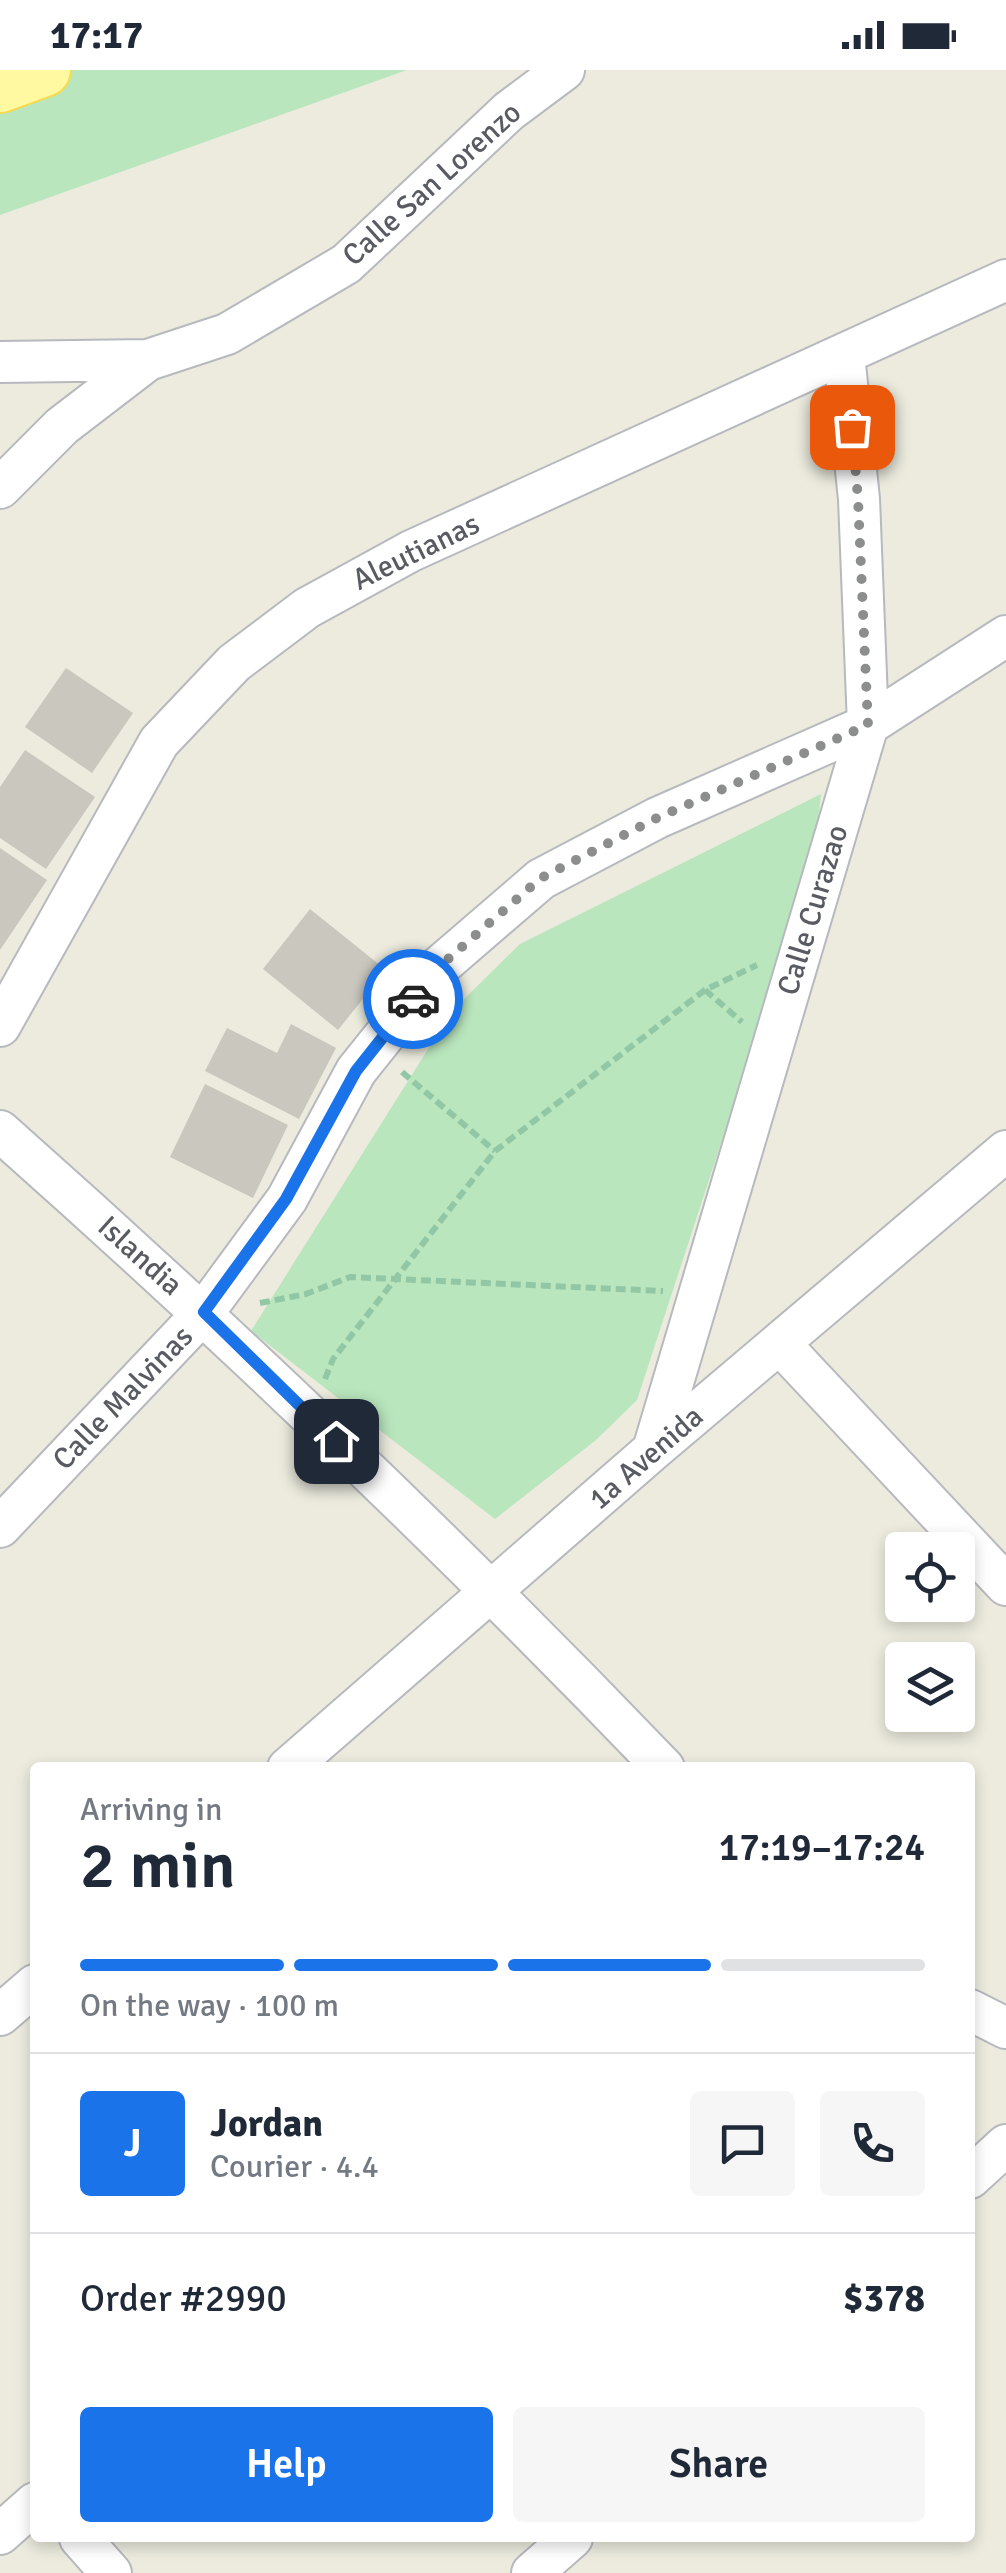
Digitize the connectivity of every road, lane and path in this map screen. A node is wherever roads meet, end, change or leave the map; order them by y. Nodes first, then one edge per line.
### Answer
1 (44, 70) edge
2 (564, 70) edge
3 (0, 86) edge
4 (1006, 280) edge
5 (844, 355) junction
6 (148, 360) junction
7 (0, 362) edge
8 (0, 488) edge
9 (1006, 636) edge
10 (868, 725) junction
11 (804, 944) junction
12 (0, 1026) edge
13 (374, 1048) junction
14 (0, 1131) edge
15 (1006, 1151) edge
16 (495, 1152) junction
17 (394, 1278) junction
18 (644, 1289) dead end
19 (204, 1312) junction
20 (781, 1345) junction
21 (310, 1416) junction
22 (653, 1450) junction
23 (0, 1527) edge
24 (1006, 1585) edge
25 (494, 1590) junction
26 (295, 1762) edge
27 (658, 1762) edge
28 (30, 1988) edge
29 (975, 2012) edge
30 (0, 2014) edge
31 (1006, 2028) edge
32 (1006, 2145) edge
33 (975, 2173) edge
34 (30, 2507) edge
35 (0, 2534) edge
36 (83, 2542) edge
37 (567, 2542) edge
38 (110, 2573) edge
39 (532, 2573) edge

1 - 3 main road
2 - 6 street, Calle San Lorenzo
4 - 5 street, Aleutianas
5 - 10 street, Calle Curazao
5 - 12 street, Aleutianas
6 - 7 street
6 - 8 street, Calle San Lorenzo
9 - 10 street, Calle Malvinas
10 - 11 street, Calle Curazao
10 - 13 street, Calle Malvinas
11 - 16 path
11 - 22 street, Calle Curazao
13 - 16 path
13 - 19 street, Calle Malvinas
14 - 19 street, Islandia
15 - 20 street, 1a Avenida
16 - 17 path
17 - 18 path
17 - 19 path
17 - 21 path
19 - 21 street, Islandia
19 - 23 street, Calle Malvinas
20 - 22 street, 1a Avenida
20 - 24 street
21 - 25 street, Islandia
22 - 25 street, 1a Avenida
25 - 26 street, 1a Avenida
25 - 27 street, Islandia
28 - 30 street
29 - 31 street
32 - 33 street
34 - 35 street
36 - 38 street
37 - 39 street

